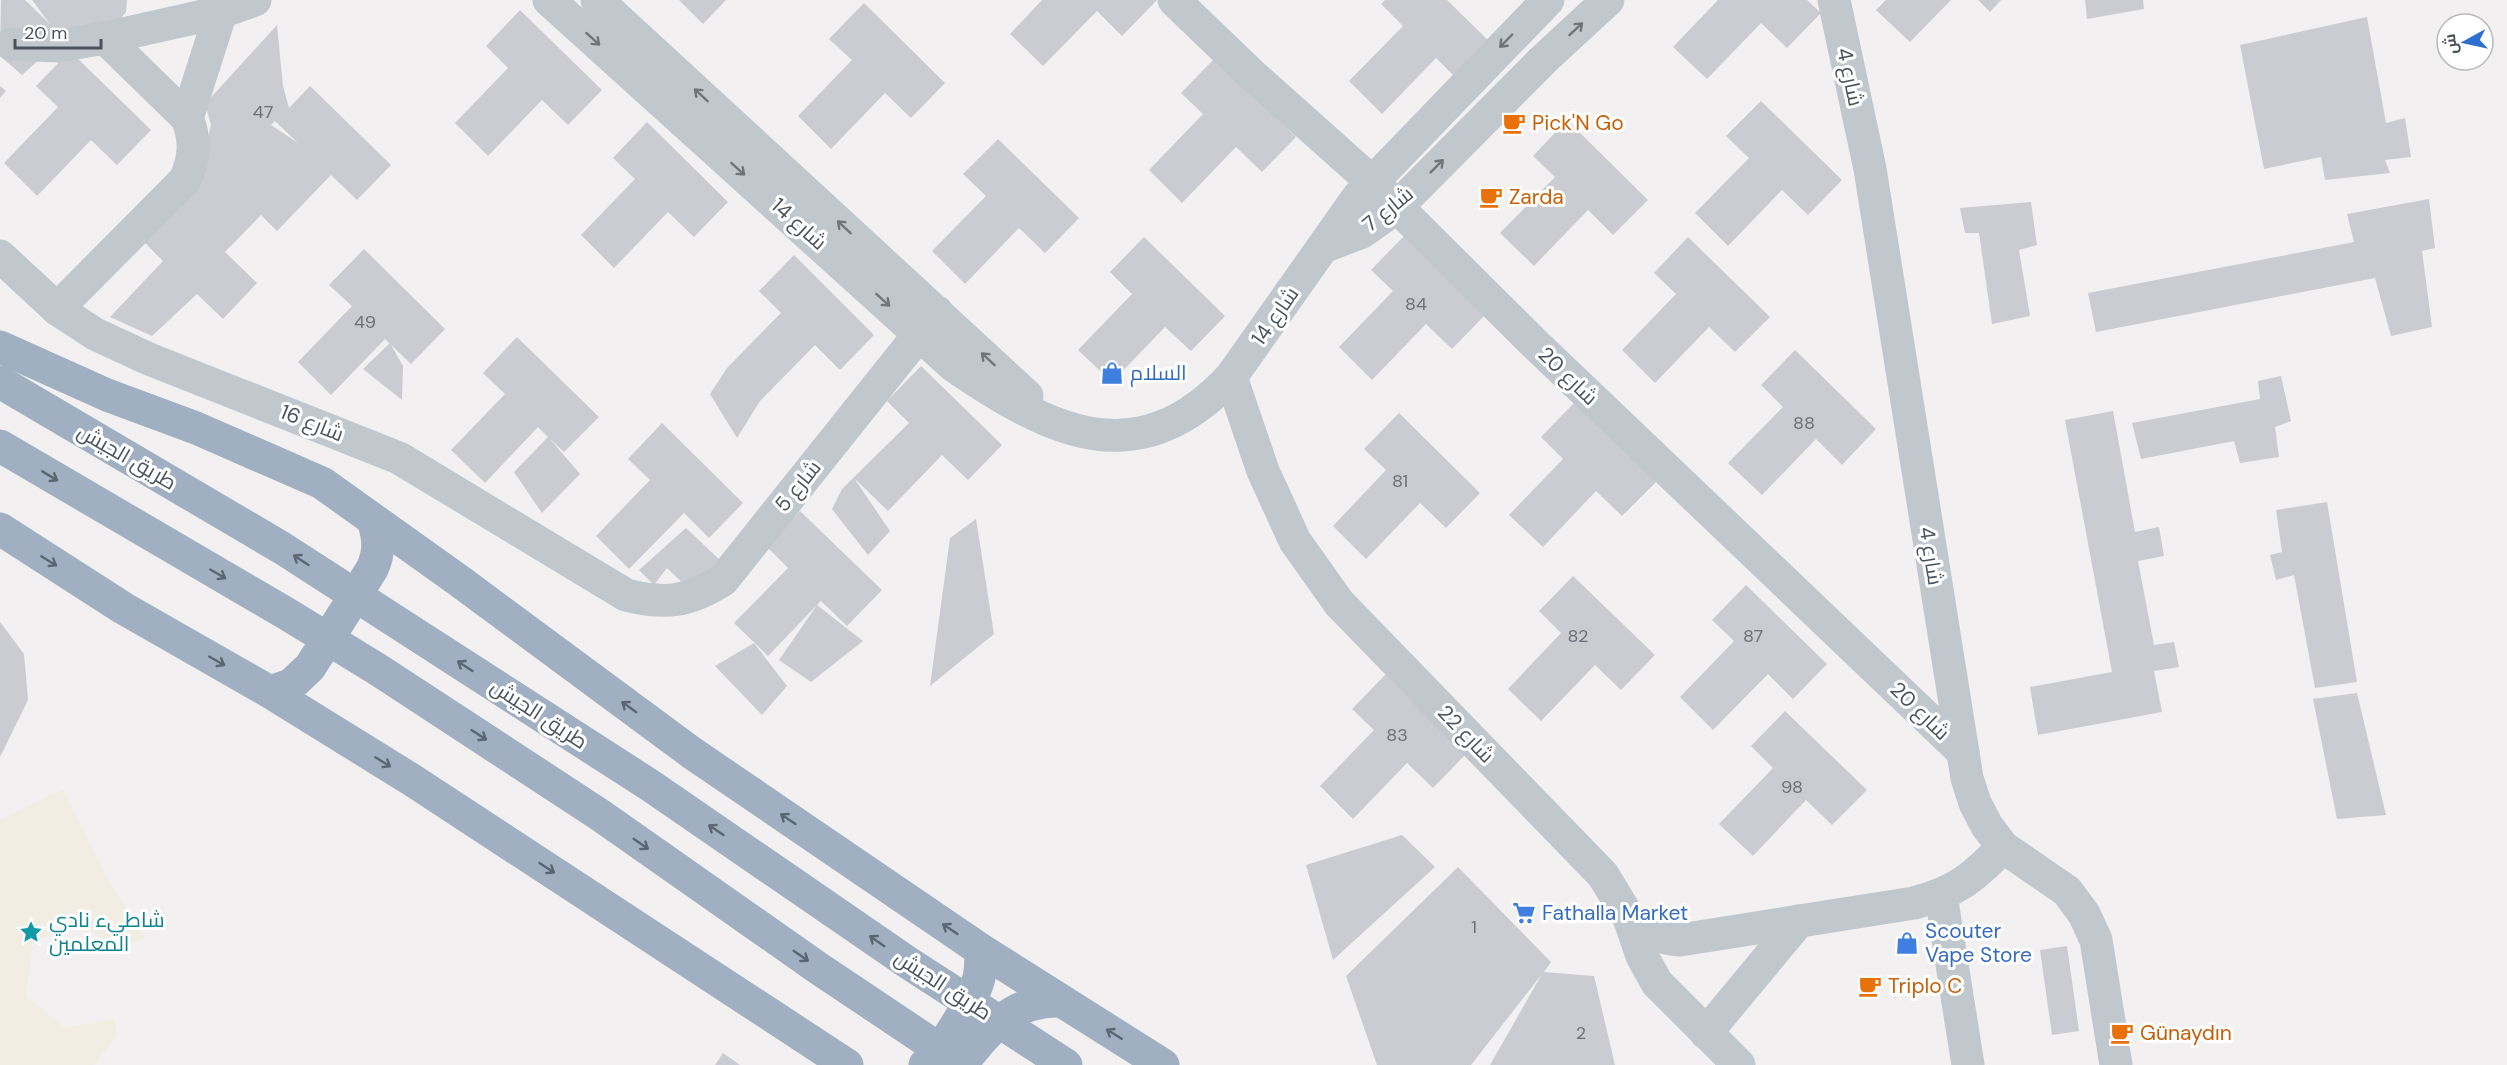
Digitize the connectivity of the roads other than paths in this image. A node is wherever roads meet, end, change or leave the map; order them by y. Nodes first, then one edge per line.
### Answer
1 (255, 0) edge
2 (549, 0) edge
3 (597, 0) edge
4 (1174, 0) edge
5 (1548, 0) edge
6 (1608, 0) edge
7 (1834, 0) edge
8 (221, 12) junction
9 (105, 38) junction
10 (11, 44) dead end
11 (187, 118) junction
12 (1371, 181) junction
13 (1397, 207) junction
14 (1323, 247) junction
15 (0, 256) edge
16 (57, 309) junction
17 (928, 322) junction
18 (0, 347) edge
19 (1231, 377) junction
20 (0, 382) edge
21 (0, 446) edge
22 (374, 520) junction
23 (0, 529) edge
24 (626, 595) joint
25 (270, 692) junction
26 (1963, 752) junction
27 (2003, 847) junction
28 (1941, 895) junction
29 (1629, 918) junction
30 (1799, 921) junction
31 (981, 950) junction
32 (1061, 1001) junction
33 (1706, 1033) junction
34 (847, 1065) edge
35 (925, 1065) edge
36 (962, 1065) edge
37 (1066, 1065) edge
38 (1163, 1065) edge
39 (1739, 1065) edge
40 (1968, 1065) edge
41 (2116, 1065) edge

1 - 8 street
2 -> 17 street, شارع 14
17 -> 3 street, شارع 14
4 - 12 street, شارع 20
5 -> 12 street, شارع 7
13 -> 6 street, شارع 7
7 - 26 street, شارع 4
8 - 9 street
8 - 11 street
9 - 10 street
9 - 11 street
11 - 16 street
12 - 13 street, شارع 20
12 - 14 street, شارع 7
13 - 14 street, شارع 7
13 - 26 street, شارع 20
14 - 19 street, شارع 14
15 - 16 street, شارع 16
16 - 24 street, شارع 16
17 - 19 street, شارع 14
17 - 24 street, شارع 5
18 - 22 highway
19 - 29 street, شارع 22
37 -> 20 highway, طريق الجيش
21 -> 36 highway
22 - 25 highway
31 -> 22 highway
23 -> 25 highway
25 -> 34 highway
26 - 27 street, شارع 4
27 - 28 street
27 - 41 street, شارع 4
28 - 30 street
28 - 40 street
29 - 30 street
29 - 33 street, شارع 22
30 - 33 street
31 - 32 highway
31 - 35 highway
32 - 36 highway
38 -> 32 highway
33 - 39 street, شارع 22

